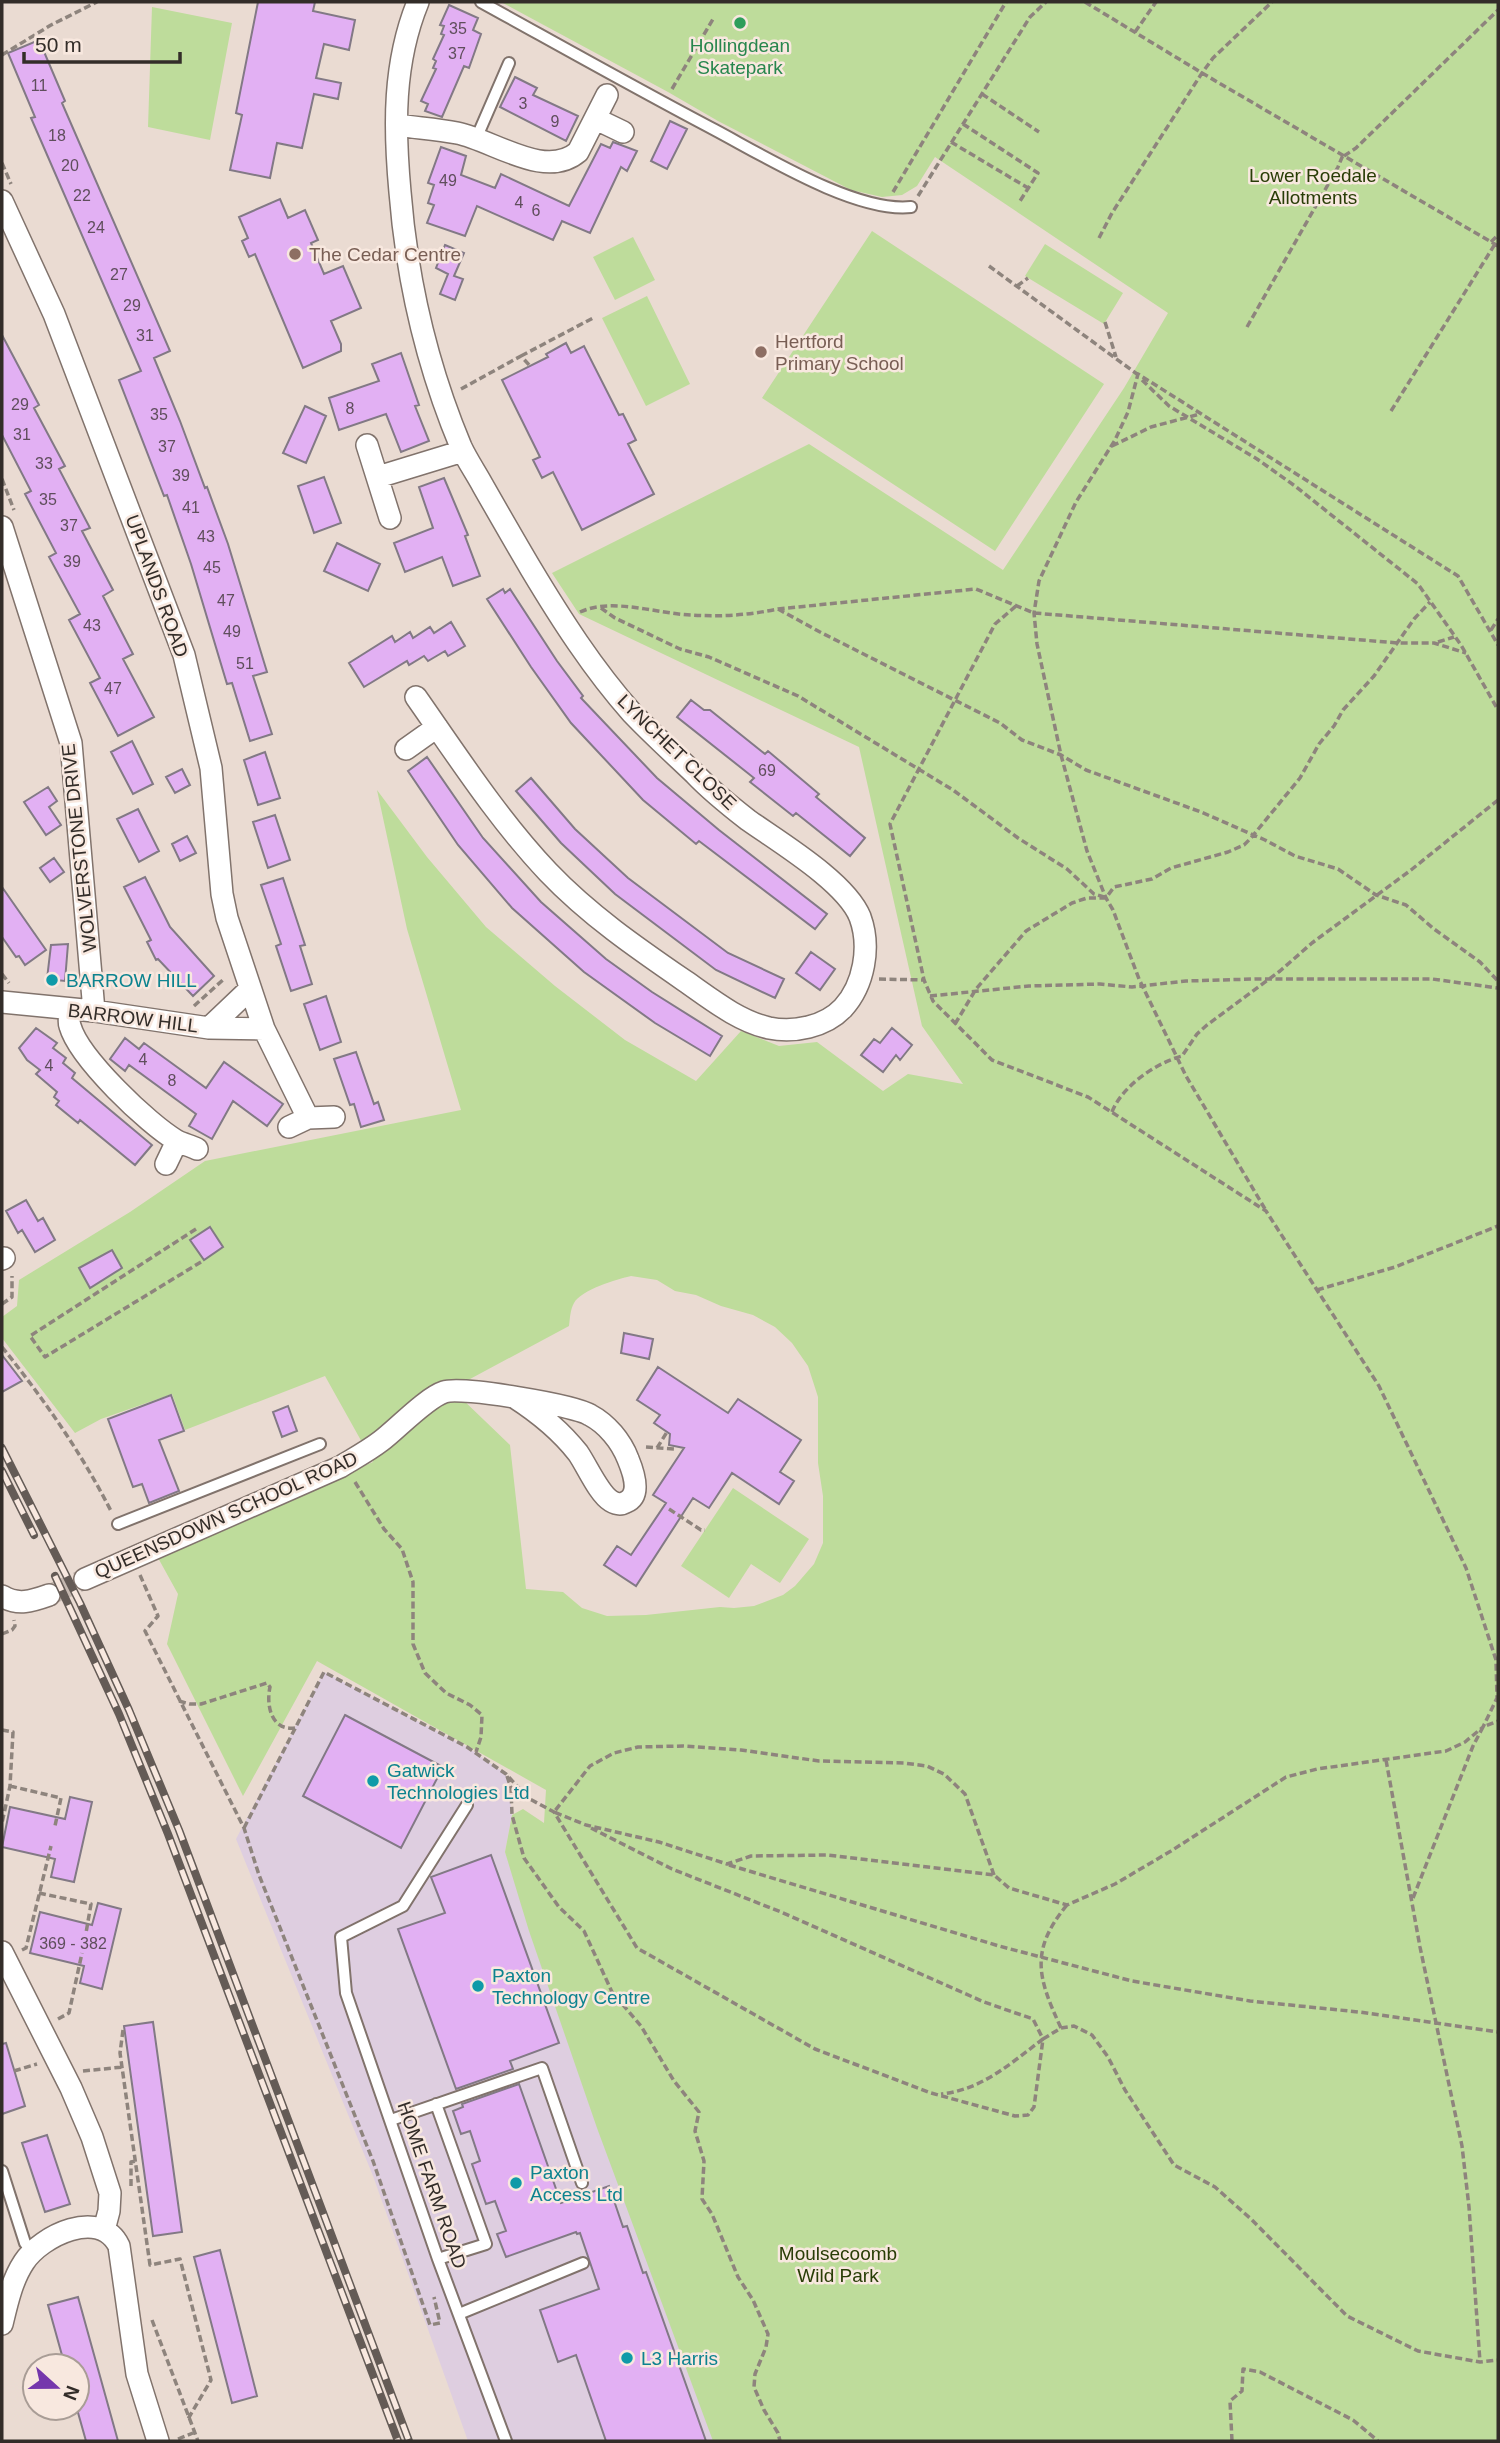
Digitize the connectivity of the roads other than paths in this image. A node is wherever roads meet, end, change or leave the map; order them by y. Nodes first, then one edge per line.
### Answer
1 (418, 2) edge
2 (481, 2) edge
3 (509, 62) dead end
4 (607, 95) dead end
5 (596, 119) junction
6 (397, 125) junction
7 (624, 132) dead end
8 (476, 139) junction
9 (2, 201) edge
10 (911, 207) road end
11 (367, 445) dead end
12 (463, 451) junction
13 (378, 477) junction
14 (390, 518) dead end
15 (2, 527) edge
16 (416, 697) dead end
17 (437, 727) junction
18 (406, 749) dead end
19 (250, 989) junction
20 (2, 1002) edge
21 (71, 1010) junction
22 (94, 1012) junction
23 (209, 1028) junction
24 (264, 1029) junction
25 (334, 1116) dead end
26 (166, 1164) dead end
27 (514, 1397) junction
28 (320, 1444) dead end
29 (118, 1524) road end
30 (85, 1579) tunnel mouth
31 (49, 1595) tunnel mouth
32 (2, 1596) edge
33 (467, 1805) dead end
34 (8, 1953) edge
35 (436, 2104) junction
36 (391, 2120) junction
37 (2, 2171) edge
38 (582, 2183) dead end
39 (104, 2230) junction
40 (32, 2252) junction
41 (438, 2259) junction
42 (583, 2263) dead end
43 (459, 2314) junction
44 (2, 2324) edge
45 (158, 2441) edge
46 (506, 2441) edge

1 - 6 street, LYNCHET CLOSE
2 - 10 lane
3 - 8 lane
4 - 5 street
5 - 7 street
5 - 8 street
6 - 8 street
6 - 12 street, LYNCHET CLOSE
9 - 19 street, UPLANDS ROAD
11 - 13 street
12 - 13 street
12 - 17 street, LYNCHET CLOSE
13 - 14 street
15 - 22 street, WOLVERSTONE DRIVE
16 - 17 street, LYNCHET CLOSE
17 - 18 street
19 - 23 street
19 - 24 street, UPLANDS ROAD
20 - 21 street, BARROW HILL
21 - 22 street, BARROW HILL
21 - 26 street
22 - 23 street, BARROW HILL
23 - 24 street, BARROW HILL
24 - 25 street, UPLANDS ROAD
27 - 27 street, QUEENSDOWN SCHOOL ROAD
27 - 30 street, QUEENSDOWN SCHOOL ROAD
28 - 29 lane
31 - 32 street
33 - 36 lane, HOME FARM ROAD
34 - 39 street
35 - 36 lane
35 - 38 lane
35 - 41 lane
36 - 41 lane, HOME FARM ROAD
37 - 40 lane
39 - 40 street
39 - 45 street
40 - 44 street
41 - 43 lane, HOME FARM ROAD
42 - 43 lane
43 - 46 lane, HOME FARM ROAD

